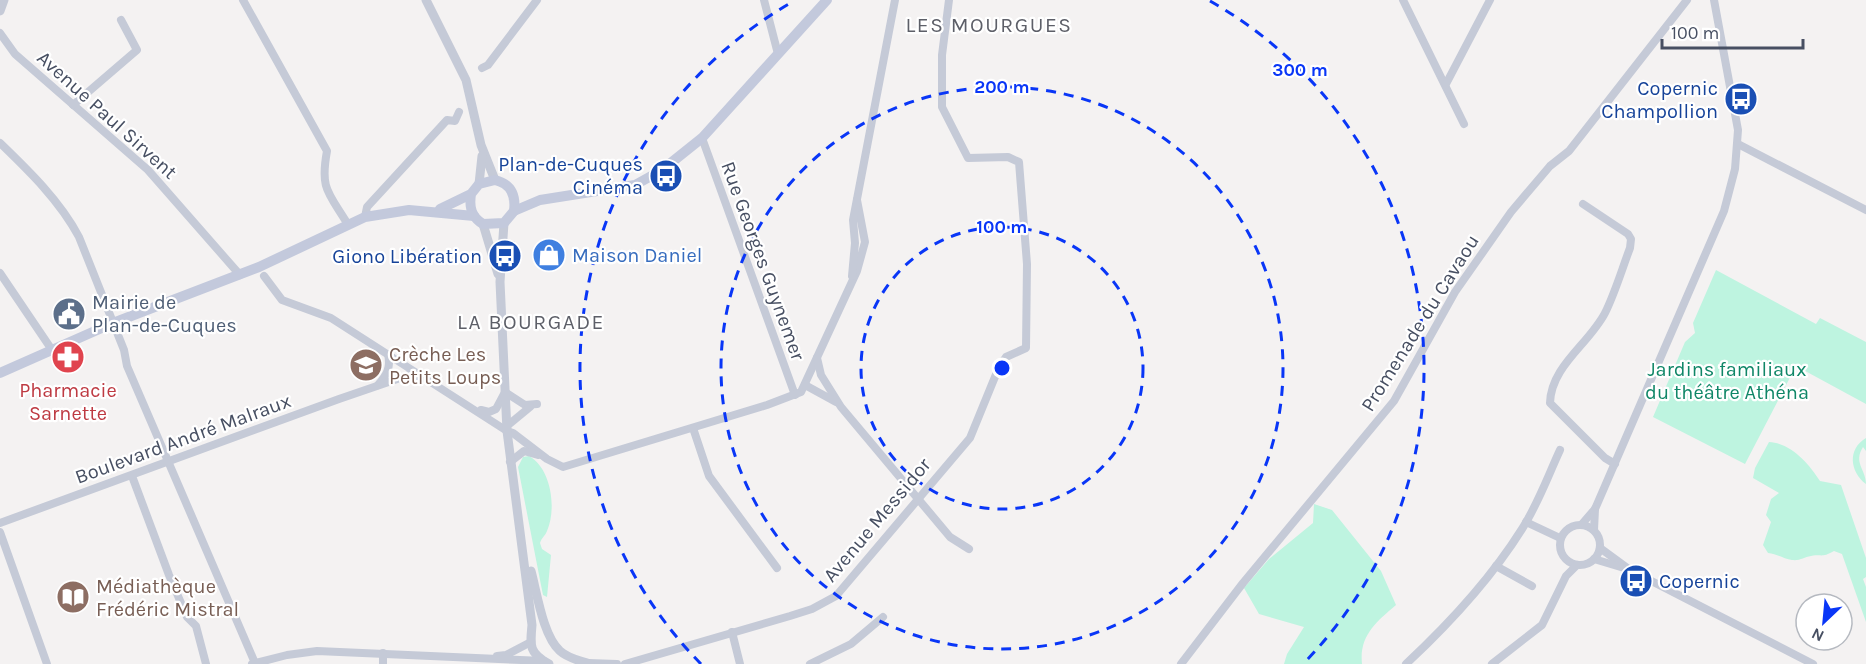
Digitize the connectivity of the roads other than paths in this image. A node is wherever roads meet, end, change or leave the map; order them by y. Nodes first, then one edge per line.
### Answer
1 (4, 0) edge
2 (243, 0) edge
3 (426, 0) edge
4 (537, 0) edge
5 (764, 0) edge
6 (827, 0) edge
7 (894, 0) edge
8 (949, 0) edge
9 (1403, 0) edge
10 (1490, 0) edge
11 (1687, 0) edge
12 (1714, 0) edge
13 (0, 11) edge
14 (121, 20) dead end
15 (0, 33) edge
16 (778, 54) junction
17 (482, 68) dead end
18 (1446, 84) junction
19 (73, 105) junction
20 (459, 112) dead end
21 (1464, 124) dead end
22 (702, 138) junction
23 (0, 143) edge
24 (1738, 144) junction
25 (481, 145) junction
26 (495, 180) junction
27 (479, 184) junction
28 (471, 194) junction
29 (513, 194) junction
30 (540, 200) junction
31 (1582, 204) dead end
32 (1866, 210) edge
33 (434, 211) junction
34 (514, 211) junction
35 (474, 216) junction
36 (364, 217) junction
37 (347, 223) junction
38 (504, 223) junction
39 (483, 224) junction
40 (0, 273) edge
41 (240, 274) junction
42 (264, 276) dead end
43 (500, 282) junction
44 (113, 324) junction
45 (52, 350) junction
46 (388, 354) junction
47 (817, 358) junction
48 (0, 373) edge
49 (428, 378) junction
50 (805, 385) junction
51 (377, 386) junction
52 (505, 392) junction
53 (795, 395) junction
54 (471, 406) junction
55 (842, 407) junction
56 (693, 428) junction
57 (507, 429) junction
58 (1560, 450) dead end
59 (547, 459) junction
60 (168, 461) junction
61 (510, 462) junction
62 (1615, 464) junction
63 (132, 476) junction
64 (917, 498) junction
65 (1595, 509) junction
66 (1526, 522) junction
67 (0, 523) edge
68 (1582, 524) junction
69 (1594, 530) junction
70 (0, 532) edge
71 (1560, 538) junction
72 (523, 546) junction
73 (1600, 548) junction
74 (969, 549) dead end
75 (1594, 559) junction
76 (1566, 560) junction
77 (1577, 565) junction
78 (1496, 566) junction
79 (777, 568) dead end
80 (1630, 570) junction
81 (1566, 576) junction
82 (1532, 586) dead end
83 (883, 617) dead end
84 (732, 632) junction
85 (550, 638) junction
86 (530, 641) junction
87 (383, 653) junction
88 (487, 658) junction
89 (254, 663) edge
90 (547, 663) edge
91 (589, 663) edge
92 (47, 664) edge
93 (206, 664) edge
94 (383, 664) edge
95 (617, 664) edge
96 (625, 664) edge
97 (741, 664) edge
98 (810, 664) edge
99 (1181, 664) edge
100 (1406, 664) edge
101 (1492, 664) edge
102 (1814, 664) edge

1 - 13 street
2 - 37 street
3 - 25 street
4 - 17 street
5 - 16 street
6 - 16 main road
7 - 47 street
8 - 64 street, Avenue Messidor
9 - 18 street
10 - 18 street
11 - 99 street, Promenade du Cavaou
12 - 24 street
14 - 19 street
15 - 19 street, Avenue Paul Sirvent
16 - 22 main road
18 - 21 street
19 - 41 street, Avenue Paul Sirvent
20 - 36 street
22 - 30 main road
22 - 53 street, Rue Georges Guynemer
23 - 44 street
24 - 32 street
24 - 62 street
25 - 26 street
25 - 27 street
26 - 27 main road
26 - 29 main road
27 - 28 main road
28 - 33 main road
28 - 35 main road
29 - 30 main road
29 - 34 main road
30 - 34 main road
31 - 62 street
33 - 35 main road
33 - 36 main road
34 - 38 main road
35 - 39 main road
36 - 37 main road
37 - 41 main road
38 - 39 main road
38 - 43 street
39 - 43 street
40 - 45 street
41 - 44 main road
42 - 46 street
43 - 52 street
44 - 45 main road
44 - 60 street
45 - 48 main road
46 - 49 street
46 - 51 street
47 - 50 street
47 - 55 street
49 - 51 street, Boulevard André Malraux
49 - 54 street
50 - 53 street
50 - 55 street
51 - 60 street, Boulevard André Malraux
52 - 54 street
52 - 57 street
52 - 57 street
53 - 56 street
54 - 57 street
55 - 64 street
56 - 59 street
56 - 79 street
57 - 59 street
57 - 61 street
58 - 66 street
59 - 61 street
60 - 63 street, Boulevard André Malraux
60 - 89 street
61 - 72 street
62 - 65 street
63 - 67 street, Boulevard André Malraux
63 - 93 street
64 - 74 street
64 - 84 street, Avenue Messidor
65 - 68 street
65 - 69 street
66 - 71 street
66 - 78 street
68 - 69 street
68 - 71 street
69 - 73 street
70 - 92 street
71 - 76 street
72 - 85 street
72 - 86 street
73 - 75 street
73 - 80 street
75 - 77 street
75 - 80 street
76 - 77 street
76 - 81 street
77 - 81 street
78 - 82 street
78 - 100 street
80 - 102 street
81 - 101 street
83 - 98 street
84 - 96 street, Avenue Messidor
84 - 97 street
85 - 86 street
85 - 91 street
86 - 88 street
86 - 90 street
87 - 88 street
87 - 89 street
87 - 94 street
88 - 90 street
91 - 95 street

